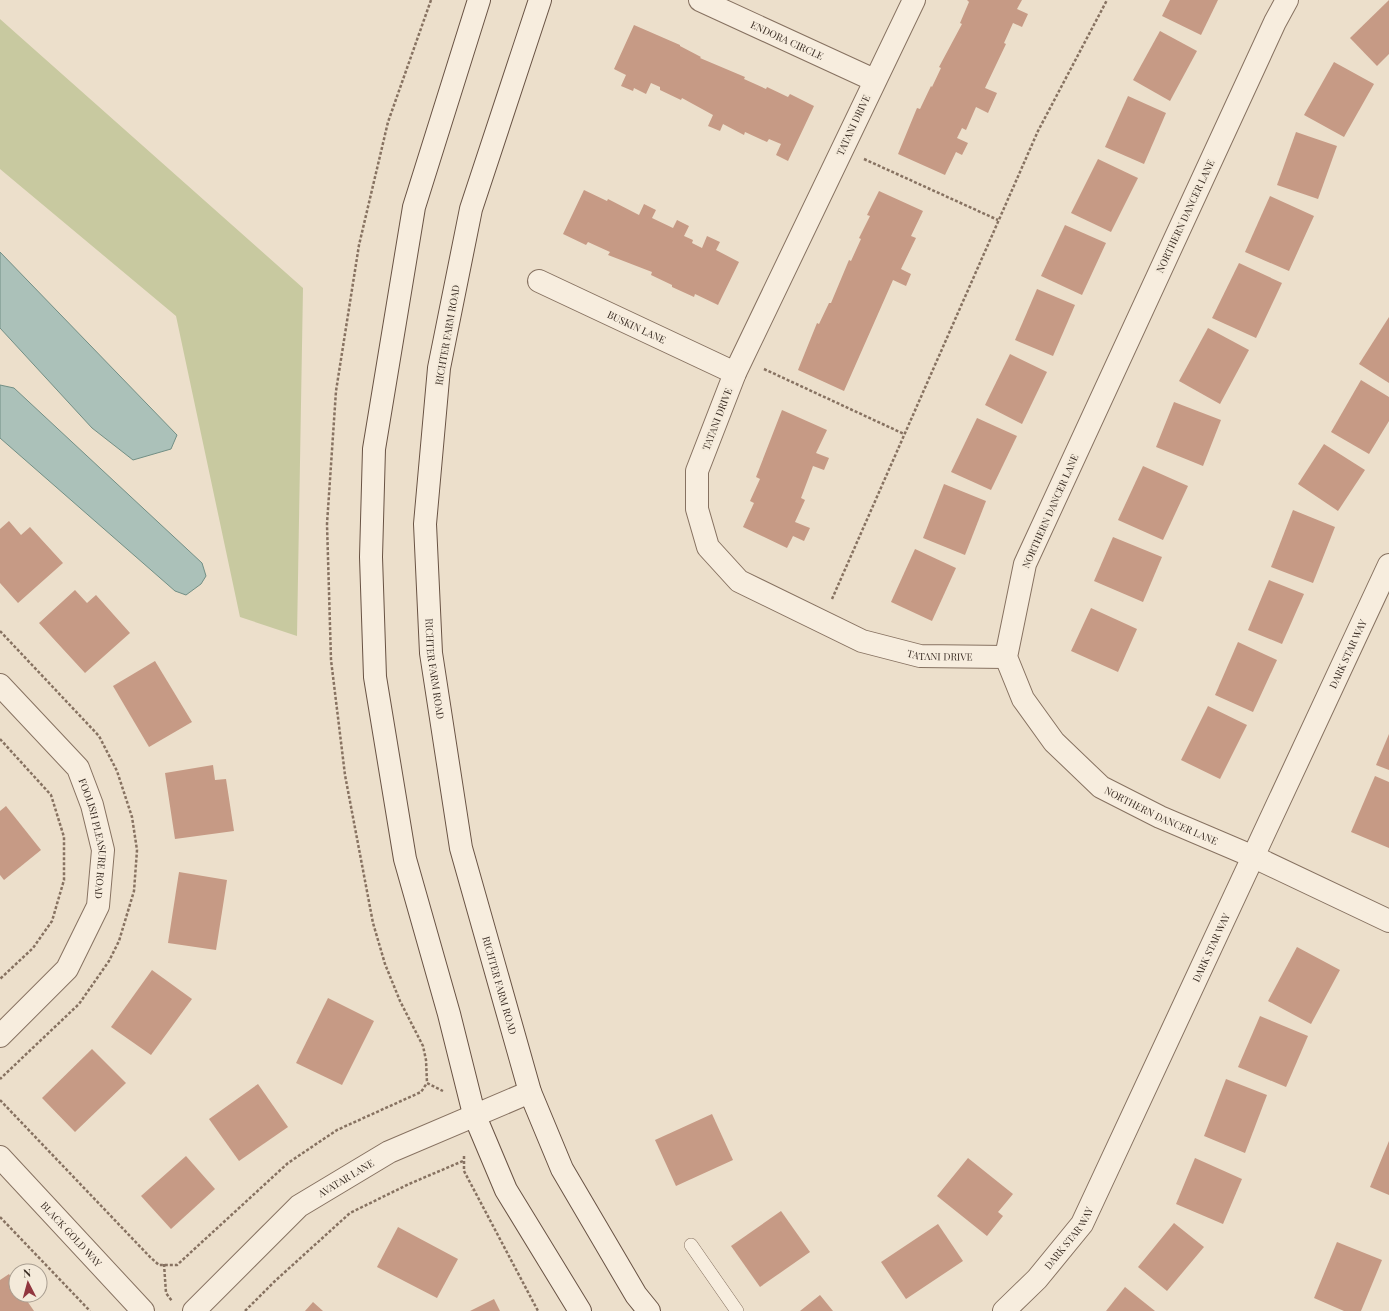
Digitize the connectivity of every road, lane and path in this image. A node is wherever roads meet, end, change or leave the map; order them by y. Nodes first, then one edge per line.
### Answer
1 (479, 0) edge
2 (540, 0) edge
3 (700, 0) edge
4 (1107, 0) edge
5 (1287, 0) edge
6 (910, 1) edge
7 (874, 80) junction
8 (841, 149) junction
9 (998, 220) junction
10 (539, 281) dead end
11 (738, 366) junction
12 (904, 434) junction
13 (1389, 565) edge
14 (822, 621) junction
15 (1006, 657) junction
16 (0, 685) edge
17 (0, 739) edge
18 (1254, 857) junction
19 (1389, 921) edge
20 (0, 980) edge
21 (0, 1036) edge
22 (427, 1083) dead end
23 (530, 1092) junction
24 (0, 1100) edge
25 (474, 1114) junction
26 (0, 1157) edge
27 (463, 1161) dead end
28 (0, 1217) edge
29 (691, 1245) dead end
30 (164, 1264) junction
31 (184, 1308) edge
32 (90, 1311) edge
33 (143, 1311) edge
34 (245, 1311) edge
35 (580, 1311) edge
36 (649, 1311) edge
37 (736, 1311) edge
38 (1004, 1311) edge

1 - 25 street
2 - 23 street, RICHTER FARM ROAD
3 - 7 street, ENDORA CIRCLE
4 - 9 path
5 - 15 street, NORTHERN DANCER LANE
6 - 7 street, TATANI DRIVE
7 - 8 street, TATANI DRIVE
8 - 9 path
8 - 11 street, TATANI DRIVE
9 - 12 path
10 - 11 street, BUSKIN LANE
11 - 12 path
11 - 14 street, TATANI DRIVE
12 - 14 path
13 - 18 street, DARK STAR WAY
14 - 15 street, TATANI DRIVE
15 - 18 street, NORTHERN DANCER LANE
16 - 21 street, FOOLISH PLEASURE ROAD
17 - 20 path
18 - 19 street, NORTHERN DANCER LANE
18 - 38 street, DARK STAR WAY
22 - 30 path
23 - 25 street, AVATAR LANE
23 - 36 street, RICHTER FARM ROAD
24 - 30 path
25 - 31 street, AVATAR LANE
25 - 35 street
26 - 33 street, BLACK GOLD WAY
27 - 34 path
28 - 32 path
29 - 37 lane
30 - 31 path

